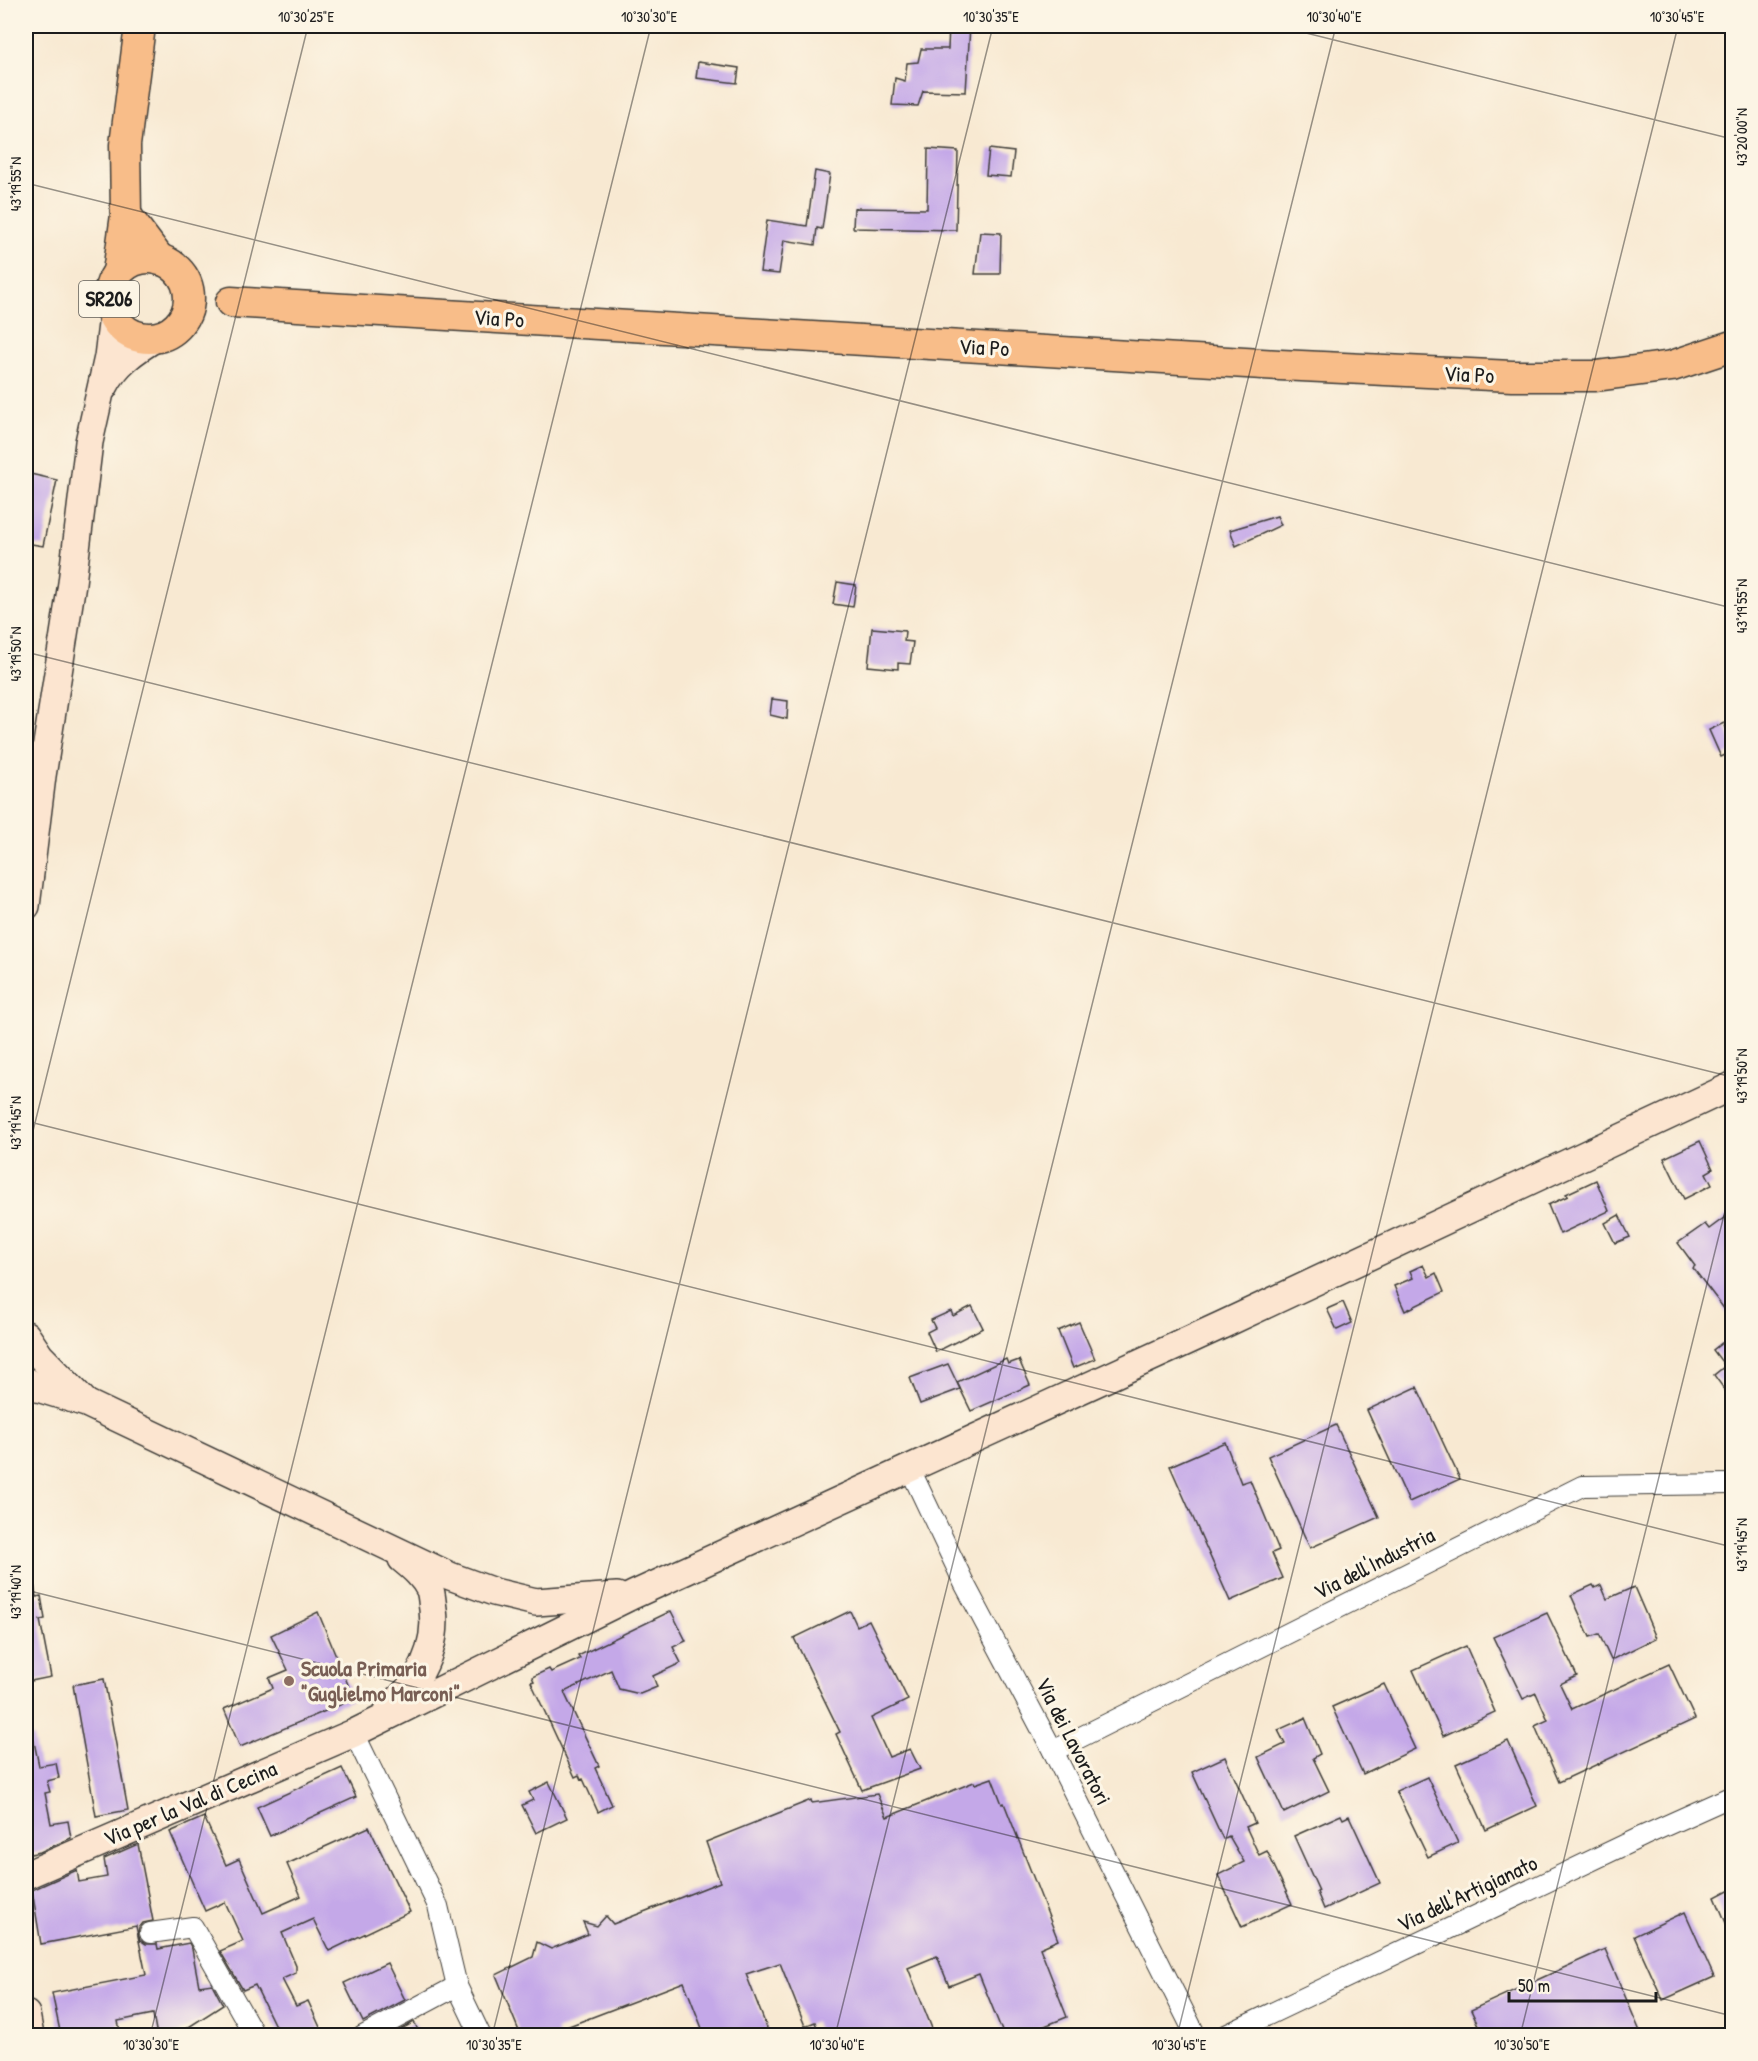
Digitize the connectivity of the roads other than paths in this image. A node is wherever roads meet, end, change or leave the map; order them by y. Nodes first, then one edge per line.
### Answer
1 (140, 26) edge
2 (126, 215) junction
3 (169, 266) junction
4 (118, 272) junction
5 (231, 302) junction
6 (113, 316) junction
7 (182, 321) junction
8 (157, 338) junction
9 (1732, 346) edge
10 (98, 402) junction
11 (29, 866) edge
12 (26, 906) edge
13 (1732, 1086) edge
14 (30, 1347) edge
15 (26, 1381) edge
16 (86, 1403) junction
17 (910, 1468) junction
18 (1732, 1484) edge
19 (388, 1546) junction
20 (633, 1595) junction
21 (354, 1732) junction
22 (1053, 1751) junction
23 (1732, 1796) edge
24 (26, 1875) edge
25 (150, 1933) dead end
26 (457, 1986) junction
27 (26, 2014) edge
28 (30, 2036) edge
29 (255, 2036) edge
30 (363, 2036) edge
31 (481, 2036) edge
32 (1196, 2036) edge
33 (1224, 2036) edge

1 - 2 main road, SR206
2 - 3 main road, SR206
2 - 4 main road, SR206
3 - 4 main road, SR206
3 - 5 main road, Via Po
3 - 7 main road, SR206
4 - 6 main road, SR206
5 - 7 main road, Via Po
5 - 9 main road, Via Po
6 - 8 main road, SR206
6 - 10 main road
7 - 8 main road, SR206
8 - 10 main road
10 - 11 main road
11 - 12 main road
13 - 17 main road
14 - 16 main road
15 - 16 main road
16 - 19 main road
17 - 20 main road
17 - 22 street, Via dei Lavoratori
18 - 22 street, Via dell'Industria
19 - 20 main road
19 - 21 main road
20 - 21 main road
21 - 24 main road, Via per la Val di Cecina
21 - 26 street
22 - 32 street, Via dei Lavoratori
23 - 33 street, Via dell'Artigianato
25 - 29 street
26 - 30 street
26 - 31 street
27 - 28 main road

